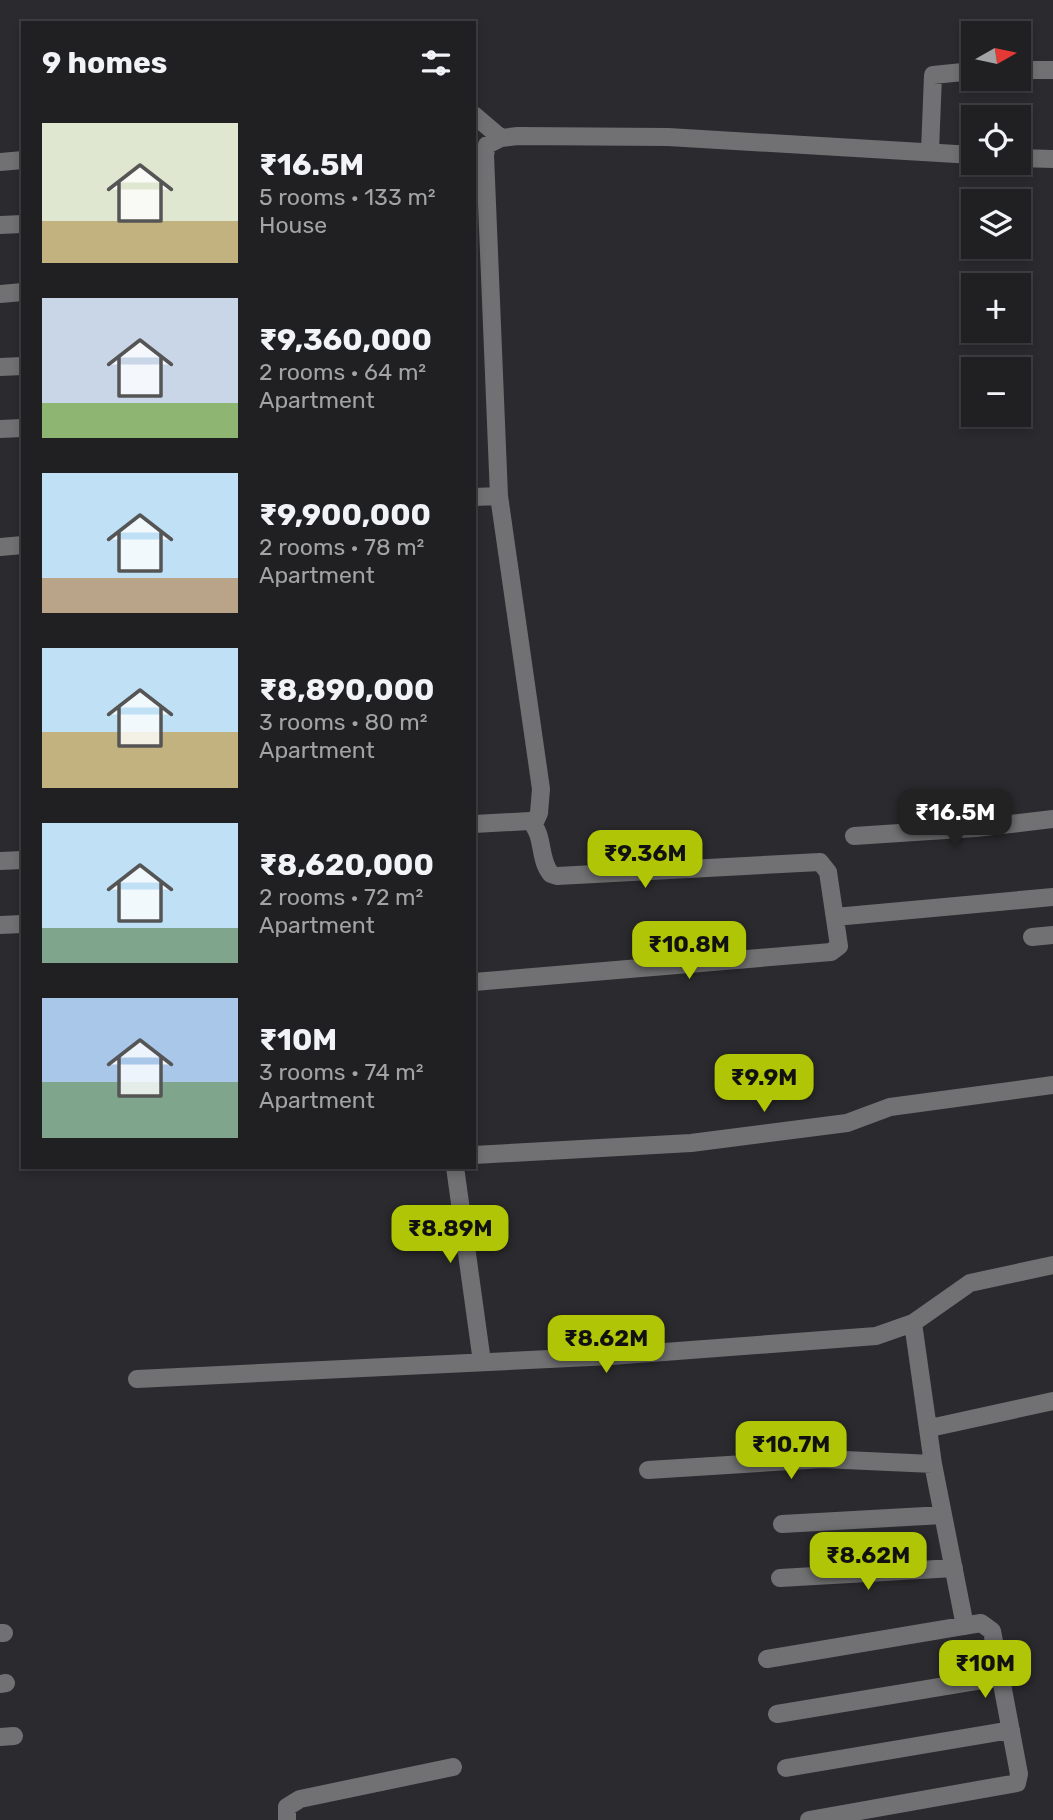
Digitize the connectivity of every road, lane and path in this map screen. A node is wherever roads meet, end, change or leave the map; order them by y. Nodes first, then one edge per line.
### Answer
1 (1053, 70) edge
2 (1031, 71) edge
3 (961, 72) edge
4 (476, 117) edge
5 (501, 138) junction
6 (930, 152) junction
7 (961, 154) edge
8 (1031, 158) edge
9 (1053, 159) edge
10 (21, 160) edge
11 (0, 162) edge
12 (21, 224) edge
13 (0, 225) edge
14 (21, 292) edge
15 (0, 294) edge
16 (21, 366) edge
17 (0, 367) edge
18 (21, 428) edge
19 (0, 429) edge
20 (499, 496) junction
21 (476, 497) edge
22 (21, 545) edge
23 (0, 547) edge
24 (1053, 820) edge
25 (476, 824) edge
26 (534, 824) junction
27 (854, 836) dead end
28 (21, 860) edge
29 (0, 861) edge
30 (1053, 897) edge
31 (835, 917) junction
32 (21, 924) edge
33 (0, 925) edge
34 (1053, 935) edge
35 (1032, 937) dead end
36 (476, 982) edge
37 (1053, 1085) edge
38 (476, 1155) edge
39 (455, 1169) edge
40 (1053, 1265) edge
41 (913, 1323) junction
42 (482, 1362) junction
43 (137, 1378) dead end
44 (1053, 1401) edge
45 (930, 1428) junction
46 (933, 1464) junction
47 (648, 1470) dead end
48 (943, 1515) junction
49 (782, 1524) dead end
50 (954, 1568) junction
51 (780, 1578) dead end
52 (965, 1626) junction
53 (767, 1659) dead end
54 (1000, 1677) junction
55 (777, 1714) dead end
56 (1011, 1730) junction
57 (453, 1767) dead end
58 (786, 1768) dead end
59 (292, 1808) edge
60 (808, 1820) edge

1 - 2 street
3 - 6 street
4 - 5 street
5 - 6 street
5 - 20 street
6 - 7 street
8 - 9 street
10 - 11 street
12 - 13 street
14 - 15 street
16 - 17 street
18 - 19 street
20 - 21 street
20 - 26 street
22 - 23 street
24 - 27 street
25 - 26 street
26 - 31 street
28 - 29 street
30 - 31 street
31 - 36 street
32 - 33 street
34 - 35 street
37 - 38 street
39 - 42 street
40 - 41 street
41 - 42 street
41 - 45 street
42 - 43 street
44 - 45 street
45 - 46 street
46 - 47 street
46 - 48 street
48 - 49 street
48 - 50 street
50 - 51 street
50 - 52 street
52 - 53 street
52 - 54 street
54 - 55 street
54 - 56 street
56 - 58 street
56 - 60 street
57 - 59 street

